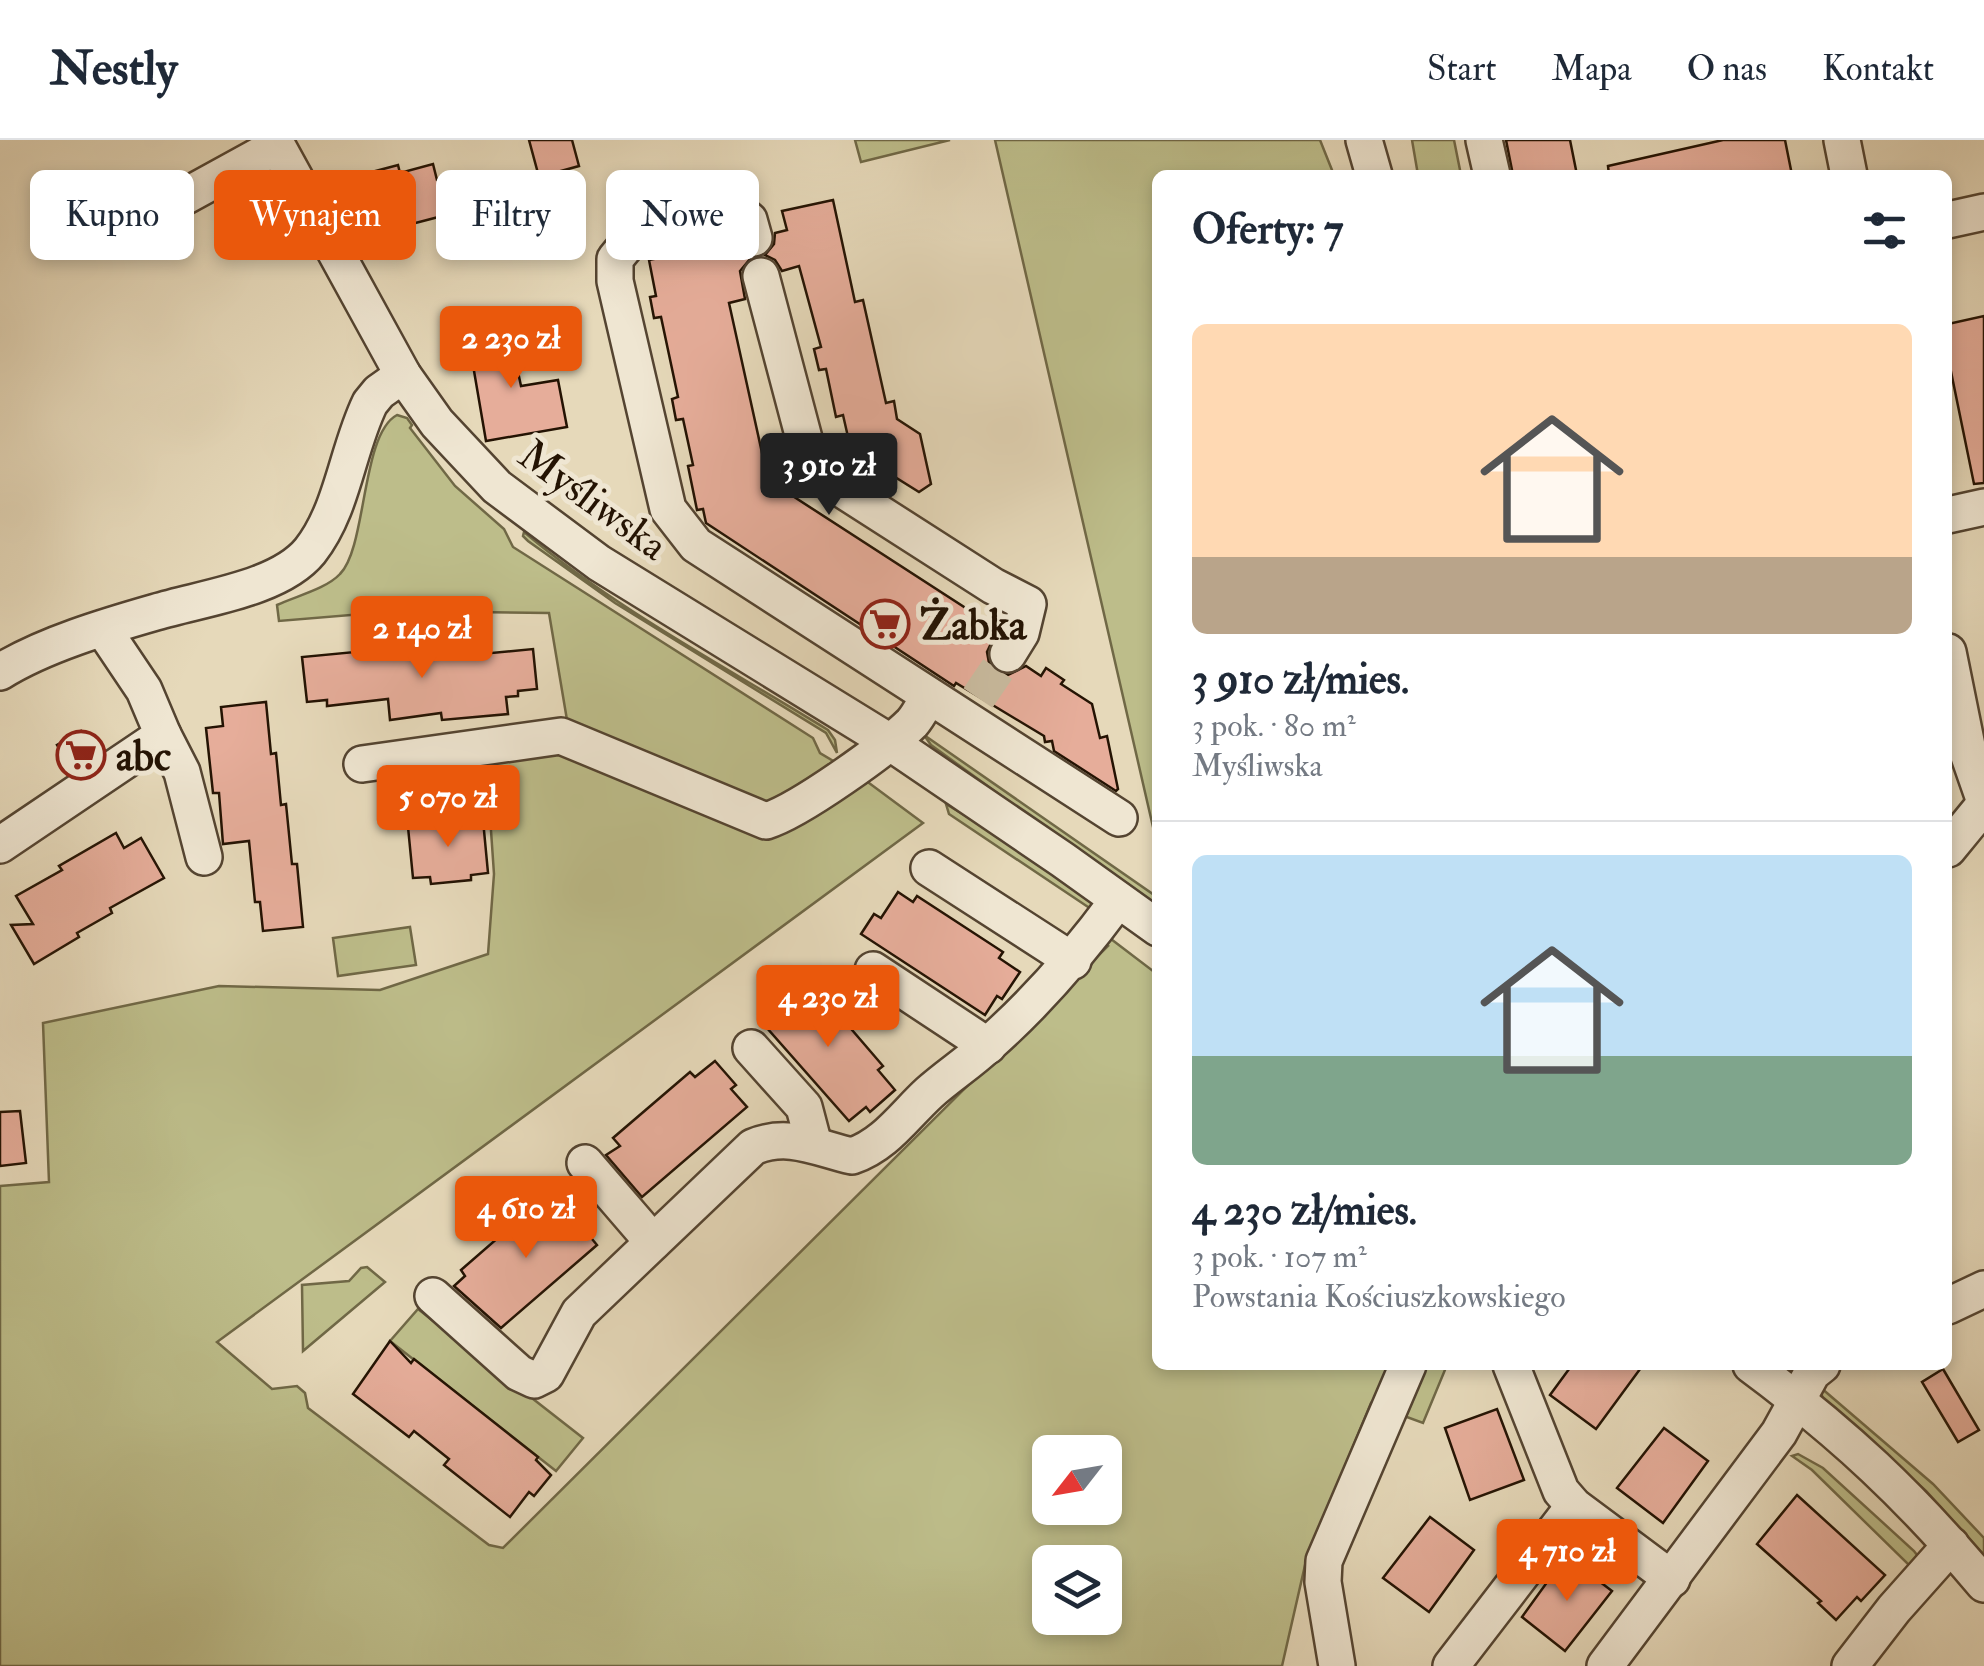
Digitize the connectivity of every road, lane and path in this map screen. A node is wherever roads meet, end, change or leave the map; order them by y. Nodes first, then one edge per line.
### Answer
1 (1484, 140) edge
2 (1842, 140) edge
3 (276, 143) edge
4 (1491, 170) edge
5 (1848, 170) edge
6 (194, 192) edge
7 (1984, 212) edge
8 (1952, 219) edge
9 (615, 260) edge
10 (761, 276) dead end
11 (403, 376) junction
12 (1984, 507) edge
13 (1952, 513) edge
14 (103, 629) junction
15 (1008, 654) tunnel mouth
16 (0, 672) edge
17 (1952, 672) edge
18 (929, 696) junction
19 (163, 735) junction
20 (888, 742) junction
21 (362, 764) dead end
22 (1984, 802) edge
23 (1119, 818) dead end
24 (1952, 844) edge
25 (0, 845) edge
26 (204, 858) dead end
27 (929, 868) dead end
28 (1118, 900) junction
29 (1152, 924) edge
30 (1073, 962) junction
31 (874, 970) dead end
32 (988, 1046) junction
33 (751, 1048) dead end
34 (814, 1146) junction
35 (585, 1163) dead end
36 (654, 1242) junction
37 (1984, 1289) edge
38 (433, 1296) dead end
39 (1952, 1304) edge
40 (1406, 1370) edge
41 (1513, 1370) edge
42 (1759, 1370) edge
43 (1816, 1370) edge
44 (1798, 1399) junction
45 (1574, 1506) junction
46 (1951, 1545) junction
47 (1672, 1580) junction
48 (1984, 1584) edge
49 (1337, 1666) edge
50 (1451, 1666) edge
51 (1605, 1666) edge
52 (1850, 1666) edge

1 - 4 street
2 - 5 street
3 - 6 street
3 - 11 street, Myśliwska
7 - 8 street
9 - 18 street, Myśliwska
10 - 15 street
11 - 14 street
11 - 20 street, Myśliwska
12 - 13 street
14 - 16 street
14 - 19 street
17 - 22 street
18 - 20 street
18 - 23 street, Myśliwska
19 - 25 street
19 - 26 street
20 - 21 street
20 - 28 street, Myśliwska
22 - 24 street
27 - 30 street
28 - 29 street, Myśliwska
28 - 30 street
30 - 32 street
31 - 32 street
32 - 34 street
33 - 34 street
34 - 36 street
35 - 36 street
36 - 38 street
37 - 39 street
40 - 49 street
41 - 45 street
42 - 44 street
43 - 44 street
44 - 46 street
44 - 47 street
45 - 47 street
45 - 50 street
46 - 48 street
46 - 52 street
47 - 51 street

